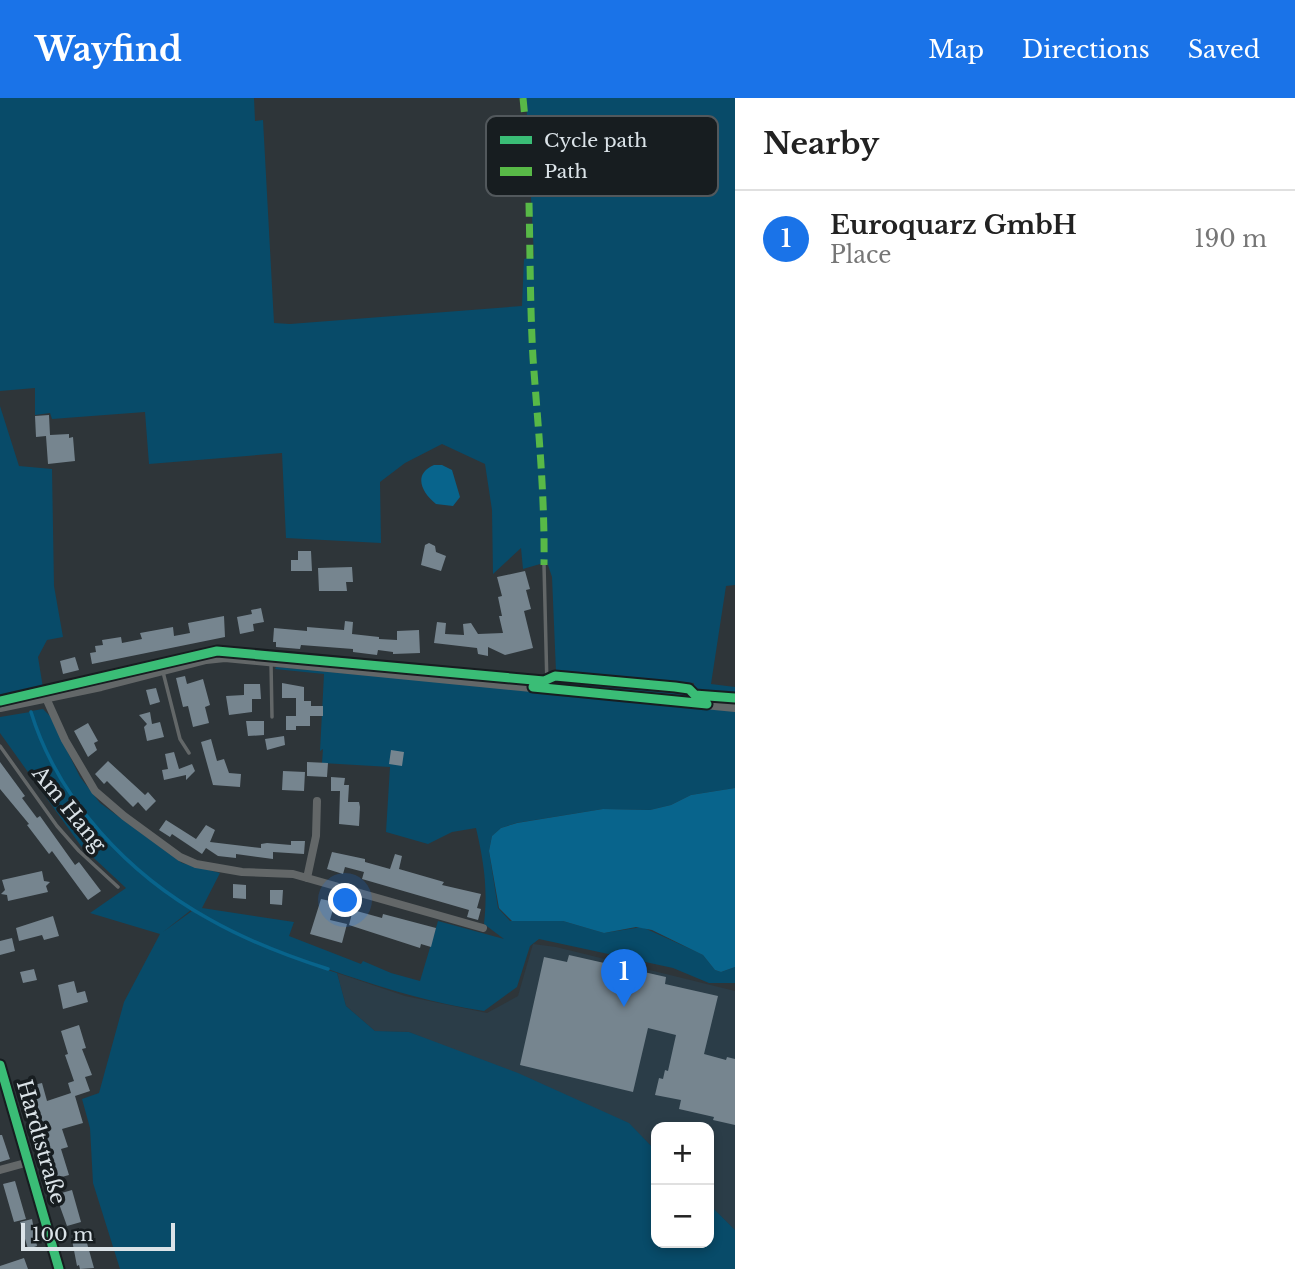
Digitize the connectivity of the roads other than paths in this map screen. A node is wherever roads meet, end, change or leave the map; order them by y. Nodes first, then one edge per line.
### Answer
1 (544, 565) dead end
2 (271, 661) junction
3 (163, 670) junction
4 (547, 689) junction
5 (43, 699) junction
6 (0, 707) edge
7 (735, 707) edge
8 (272, 717) dead end
9 (0, 746) edge
10 (189, 753) dead end
11 (317, 802) dead end
12 (307, 878) junction
13 (118, 887) dead end
14 (483, 928) dead end
15 (0, 1065) edge
16 (29, 1162) junction
17 (0, 1170) edge
18 (60, 1269) edge

1 - 4 lane
2 - 3 street
2 - 4 street
2 - 8 lane
3 - 5 street
3 - 10 lane
4 - 7 street
5 - 6 street
5 - 12 street
9 - 13 lane, Am Hang
11 - 12 street
12 - 14 street
15 - 16 street, Hardtstraße
16 - 17 street
16 - 18 street, Hardtstraße

